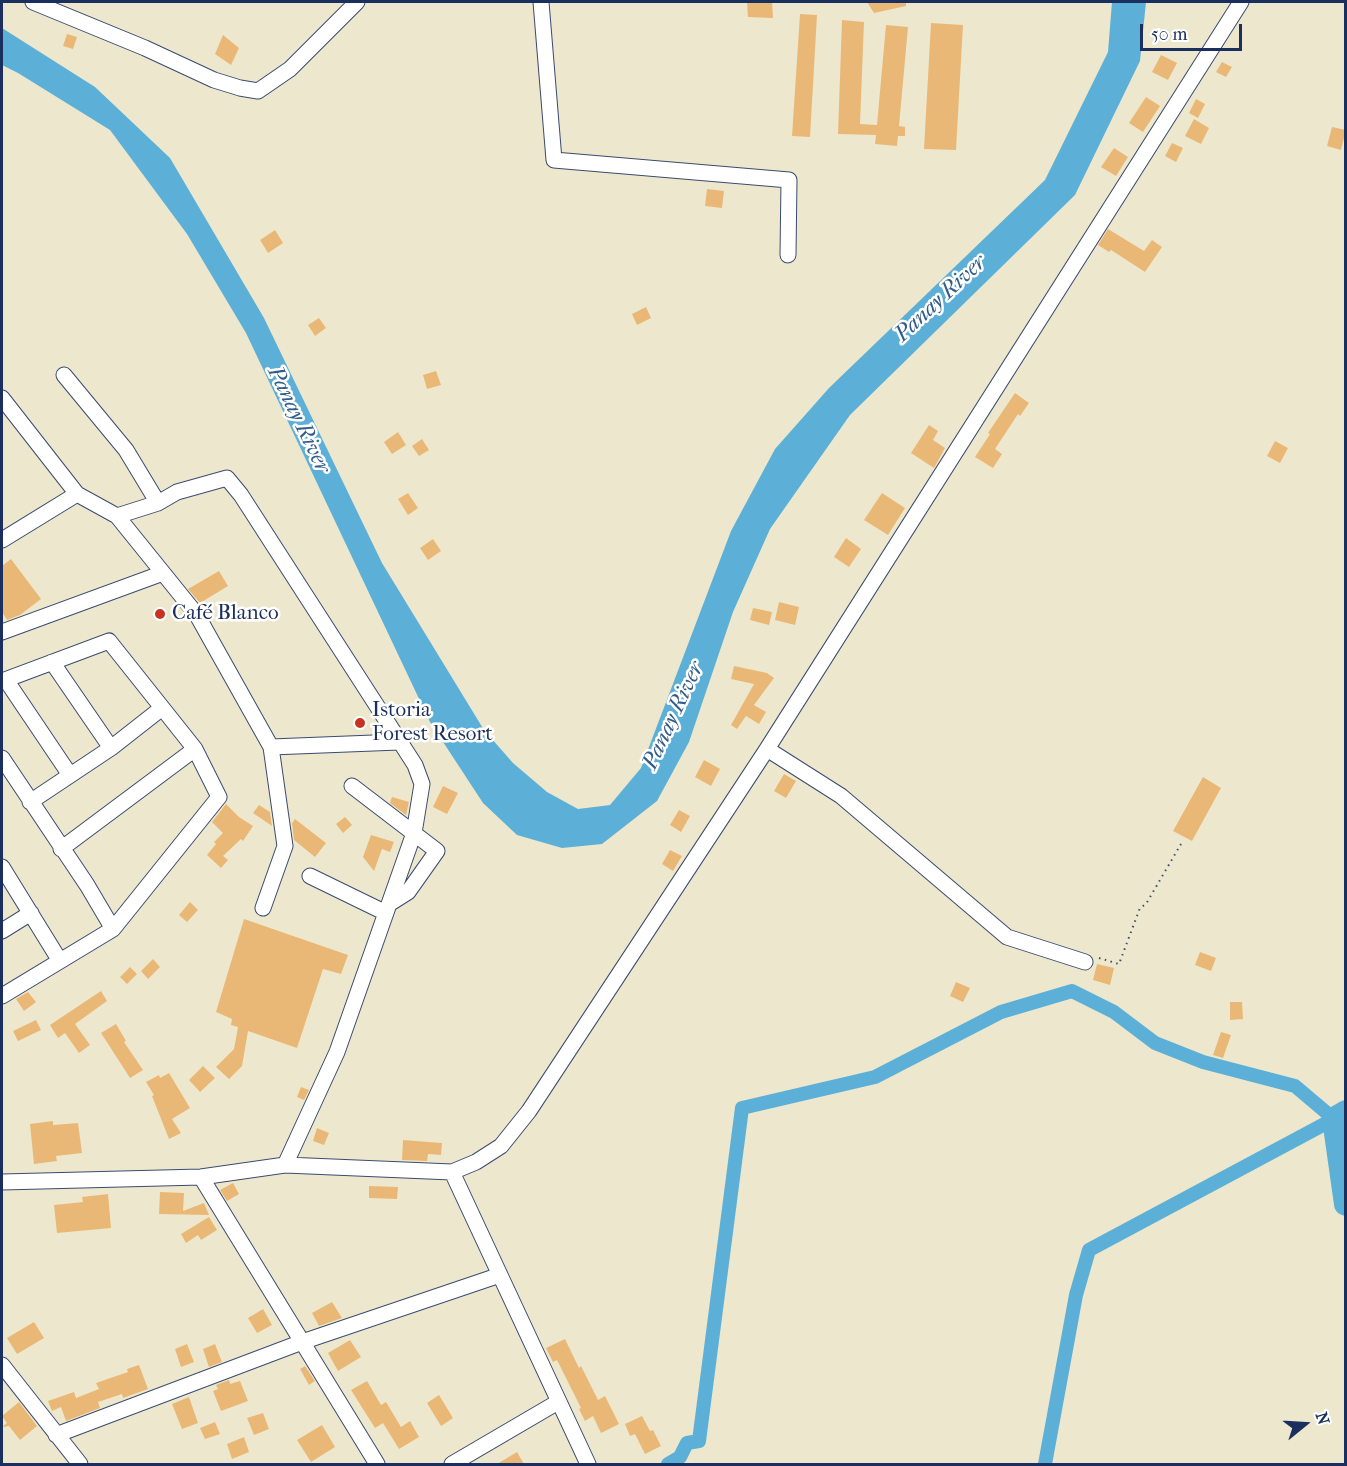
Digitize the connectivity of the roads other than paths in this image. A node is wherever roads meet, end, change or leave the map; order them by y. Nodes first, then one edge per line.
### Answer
1 (33, 2) edge
2 (357, 2) edge
3 (540, 2) edge
4 (1241, 2) edge
5 (788, 255) dead end
6 (64, 375) dead end
7 (2, 398) edge
8 (77, 494) junction
9 (158, 502) junction
10 (117, 516) junction
11 (2, 540) edge
12 (163, 573) junction
13 (2, 632) edge
14 (52, 662) junction
15 (4, 681) edge
16 (162, 708) junction
17 (399, 742) junction
18 (271, 747) junction
19 (111, 748) junction
20 (195, 749) junction
21 (767, 749) junction
22 (2, 758) edge
23 (70, 775) junction
24 (352, 786) dead end
25 (30, 802) junction
26 (414, 833) junction
27 (61, 849) junction
28 (2, 867) edge
29 (310, 876) dead end
30 (262, 908) dead end
31 (387, 908) junction
32 (31, 913) junction
33 (113, 929) junction
34 (2, 931) edge
35 (60, 961) junction
36 (1085, 962) road end
37 (2, 996) edge
38 (285, 1165) junction
39 (452, 1172) junction
40 (201, 1177) junction
41 (2, 1182) edge
42 (500, 1275) junction
43 (302, 1342) junction
44 (2, 1365) edge
45 (558, 1402) junction
46 (56, 1435) junction
47 (80, 1464) edge
48 (377, 1464) edge
49 (452, 1464) edge
50 (588, 1464) edge

1 - 2 street
3 - 5 street
4 - 21 street
6 - 9 street
7 - 8 street
8 - 10 street
8 - 11 street
9 - 10 street
9 - 17 street
10 - 12 street
12 - 13 street
12 - 18 street
14 - 15 street
14 - 16 street
14 - 19 street
15 - 23 street
16 - 19 street
16 - 20 street
17 - 18 street
17 - 26 street
18 - 30 street
19 - 23 street
20 - 27 street
20 - 33 street
21 - 36 street
21 - 39 street
22 - 25 street
23 - 25 street
24 - 26 street
25 - 27 street
26 - 31 street
26 - 31 street
27 - 33 street
28 - 32 street
29 - 31 street
31 - 38 street
32 - 34 street
32 - 35 street
33 - 35 street
35 - 37 street
38 - 39 street
38 - 40 street
39 - 42 street
40 - 41 street
40 - 43 street
42 - 43 street
42 - 45 street
43 - 46 street
43 - 48 street
44 - 46 street
45 - 49 street
45 - 50 street
46 - 47 street

